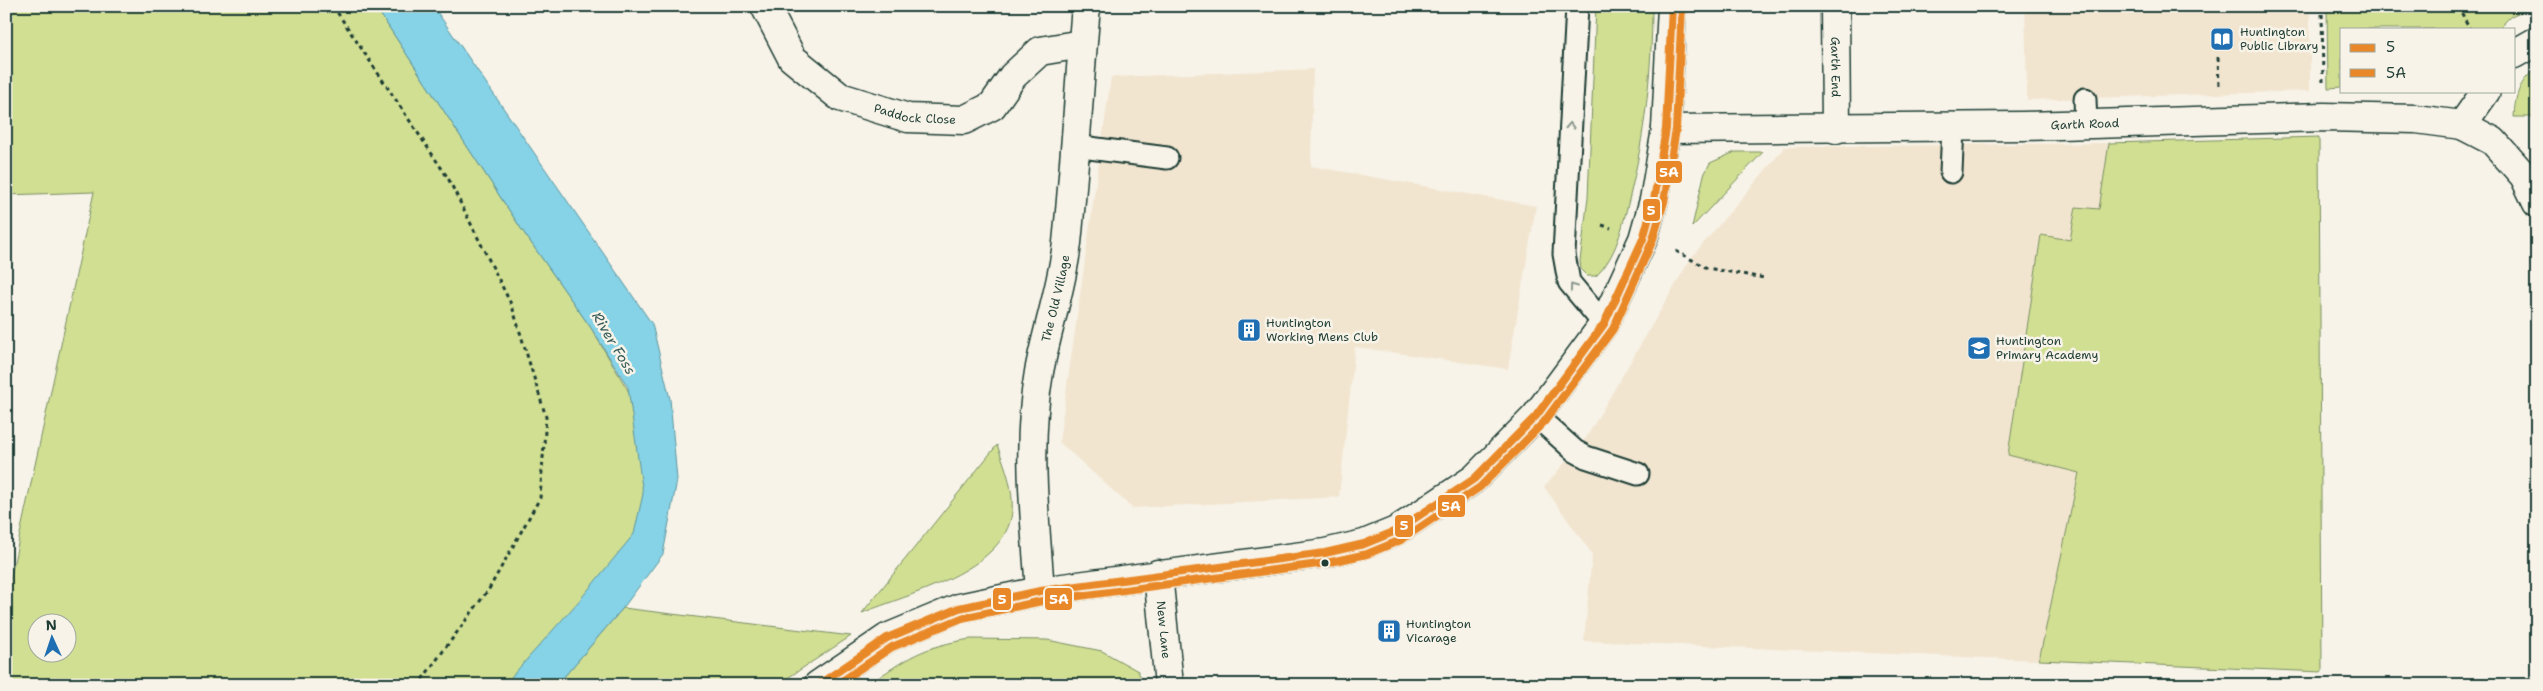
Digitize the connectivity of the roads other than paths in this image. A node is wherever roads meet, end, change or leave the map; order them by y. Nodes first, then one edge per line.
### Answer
1 (765, 6) edge
2 (1086, 6) edge
3 (1576, 6) edge
4 (1672, 6) edge
5 (1835, 6) edge
6 (2537, 41) edge
7 (1082, 44) junction
8 (2516, 53) edge
9 (2485, 92) edge
10 (2462, 125) junction
11 (1953, 128) junction
12 (1666, 129) junction
13 (1836, 129) junction
14 (1074, 146) junction
15 (1167, 158) dead end
16 (1951, 172) dead end
17 (2537, 203) edge
18 (1604, 324) junction
19 (1536, 416) junction
20 (1638, 474) dead end
21 (1158, 574) junction
22 (1040, 591) junction
23 (818, 685) edge
24 (1169, 685) edge

1 - 7 street, Paddock Close
2 - 7 street, The Old Village
18 -> 3 lane
4 - 12 street
5 - 13 street, Garth End
6 - 8 street
7 - 14 street, The Old Village
9 - 10 street
10 - 11 street, Garth Road
10 - 17 street
11 - 13 street, Garth Road
11 - 16 lane
12 - 13 street, Garth Road
12 - 18 street
14 - 15 lane
14 - 22 street, The Old Village
18 - 19 street
19 - 20 lane
19 - 21 street
21 - 22 street
21 - 24 street, New Lane
22 - 23 street

